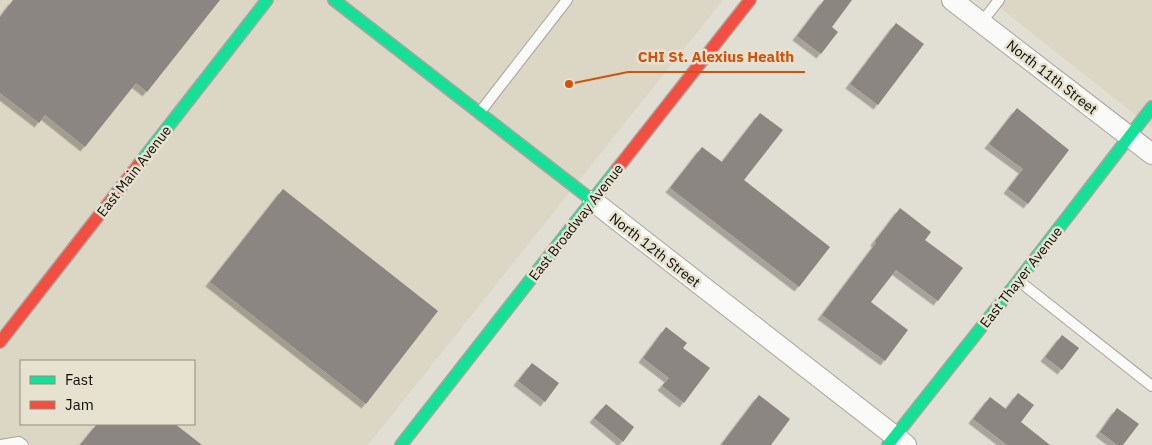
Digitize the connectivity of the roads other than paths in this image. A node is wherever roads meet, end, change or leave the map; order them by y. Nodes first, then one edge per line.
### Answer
1 (267, 0) edge
2 (334, 0) edge
3 (567, 0) edge
4 (750, 0) edge
5 (952, 0) edge
6 (999, 0) edge
7 (981, 23) junction
8 (1152, 107) edge
9 (480, 112) junction
10 (1130, 136) junction
11 (1152, 154) edge
12 (593, 201) junction
13 (1018, 281) junction
14 (0, 342) edge
15 (1152, 386) edge
16 (896, 442) edge
17 (1, 444) edge
18 (23, 445) edge
19 (401, 445) edge

1 - 14 street, East Main Avenue
2 - 9 street, North 12th Street
3 - 9 lane
4 - 12 street, East Broadway Avenue
5 - 7 street, North 11th Street
6 - 7 lane
7 - 10 street, North 11th Street
8 - 10 street, East Thayer Avenue
9 - 12 street, North 12th Street
10 - 11 street, North 11th Street
10 - 13 street, East Thayer Avenue
12 - 16 street, North 12th Street
12 - 19 street, East Broadway Avenue
13 - 15 lane
13 - 16 street, East Thayer Avenue
17 - 18 lane

